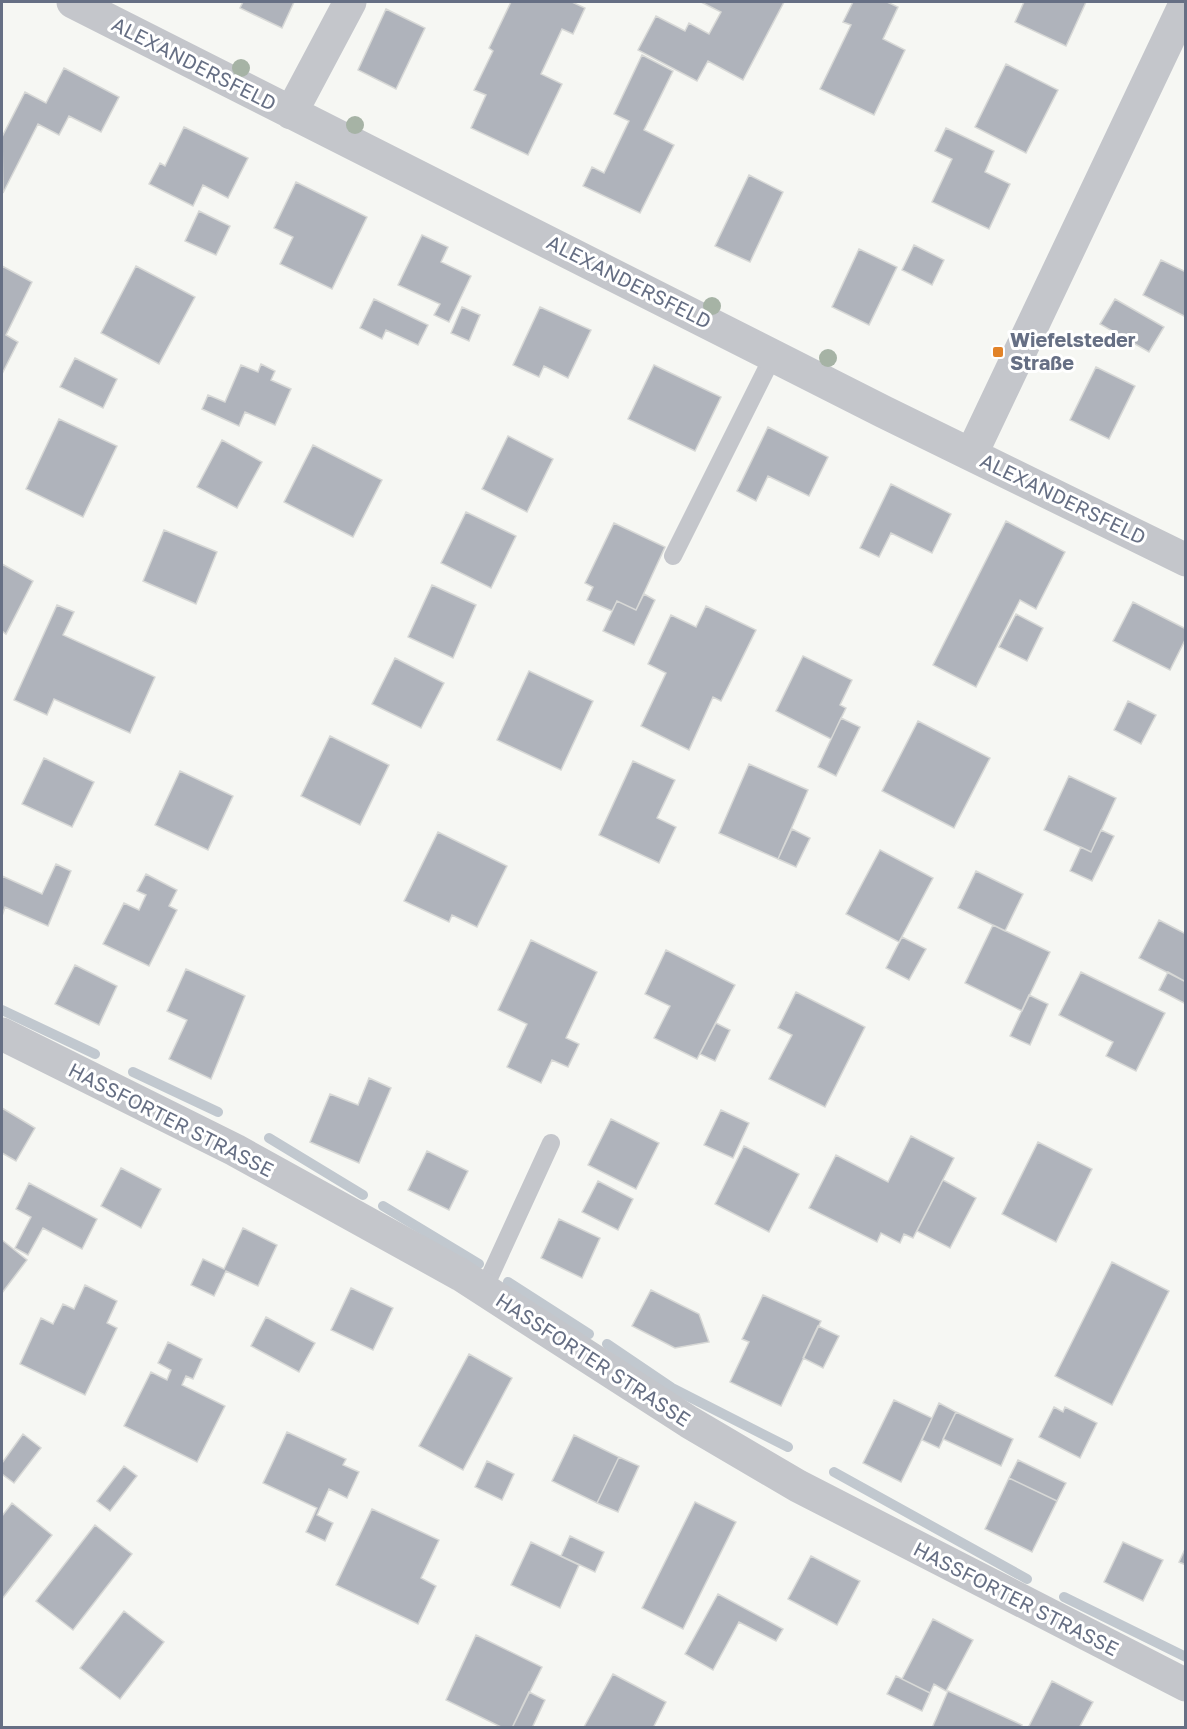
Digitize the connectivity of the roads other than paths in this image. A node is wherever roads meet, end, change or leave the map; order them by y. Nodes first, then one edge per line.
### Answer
1 (73, 2) edge
2 (350, 2) edge
3 (1185, 2) edge
4 (291, 113) junction
5 (773, 356) junction
6 (972, 453) junction
7 (673, 556) dead end
8 (1185, 560) edge
9 (2, 1034) edge
10 (551, 1143) dead end
11 (484, 1289) junction
12 (1185, 1685) edge

1 - 4 street, ALEXANDERSFELD
2 - 4 street
3 - 6 street
4 - 5 street, ALEXANDERSFELD
5 - 6 street, ALEXANDERSFELD
5 - 7 lane
6 - 8 street, ALEXANDERSFELD
9 - 11 street, HASSFORTER STRASSE
10 - 11 lane
11 - 12 street, HASSFORTER STRASSE

